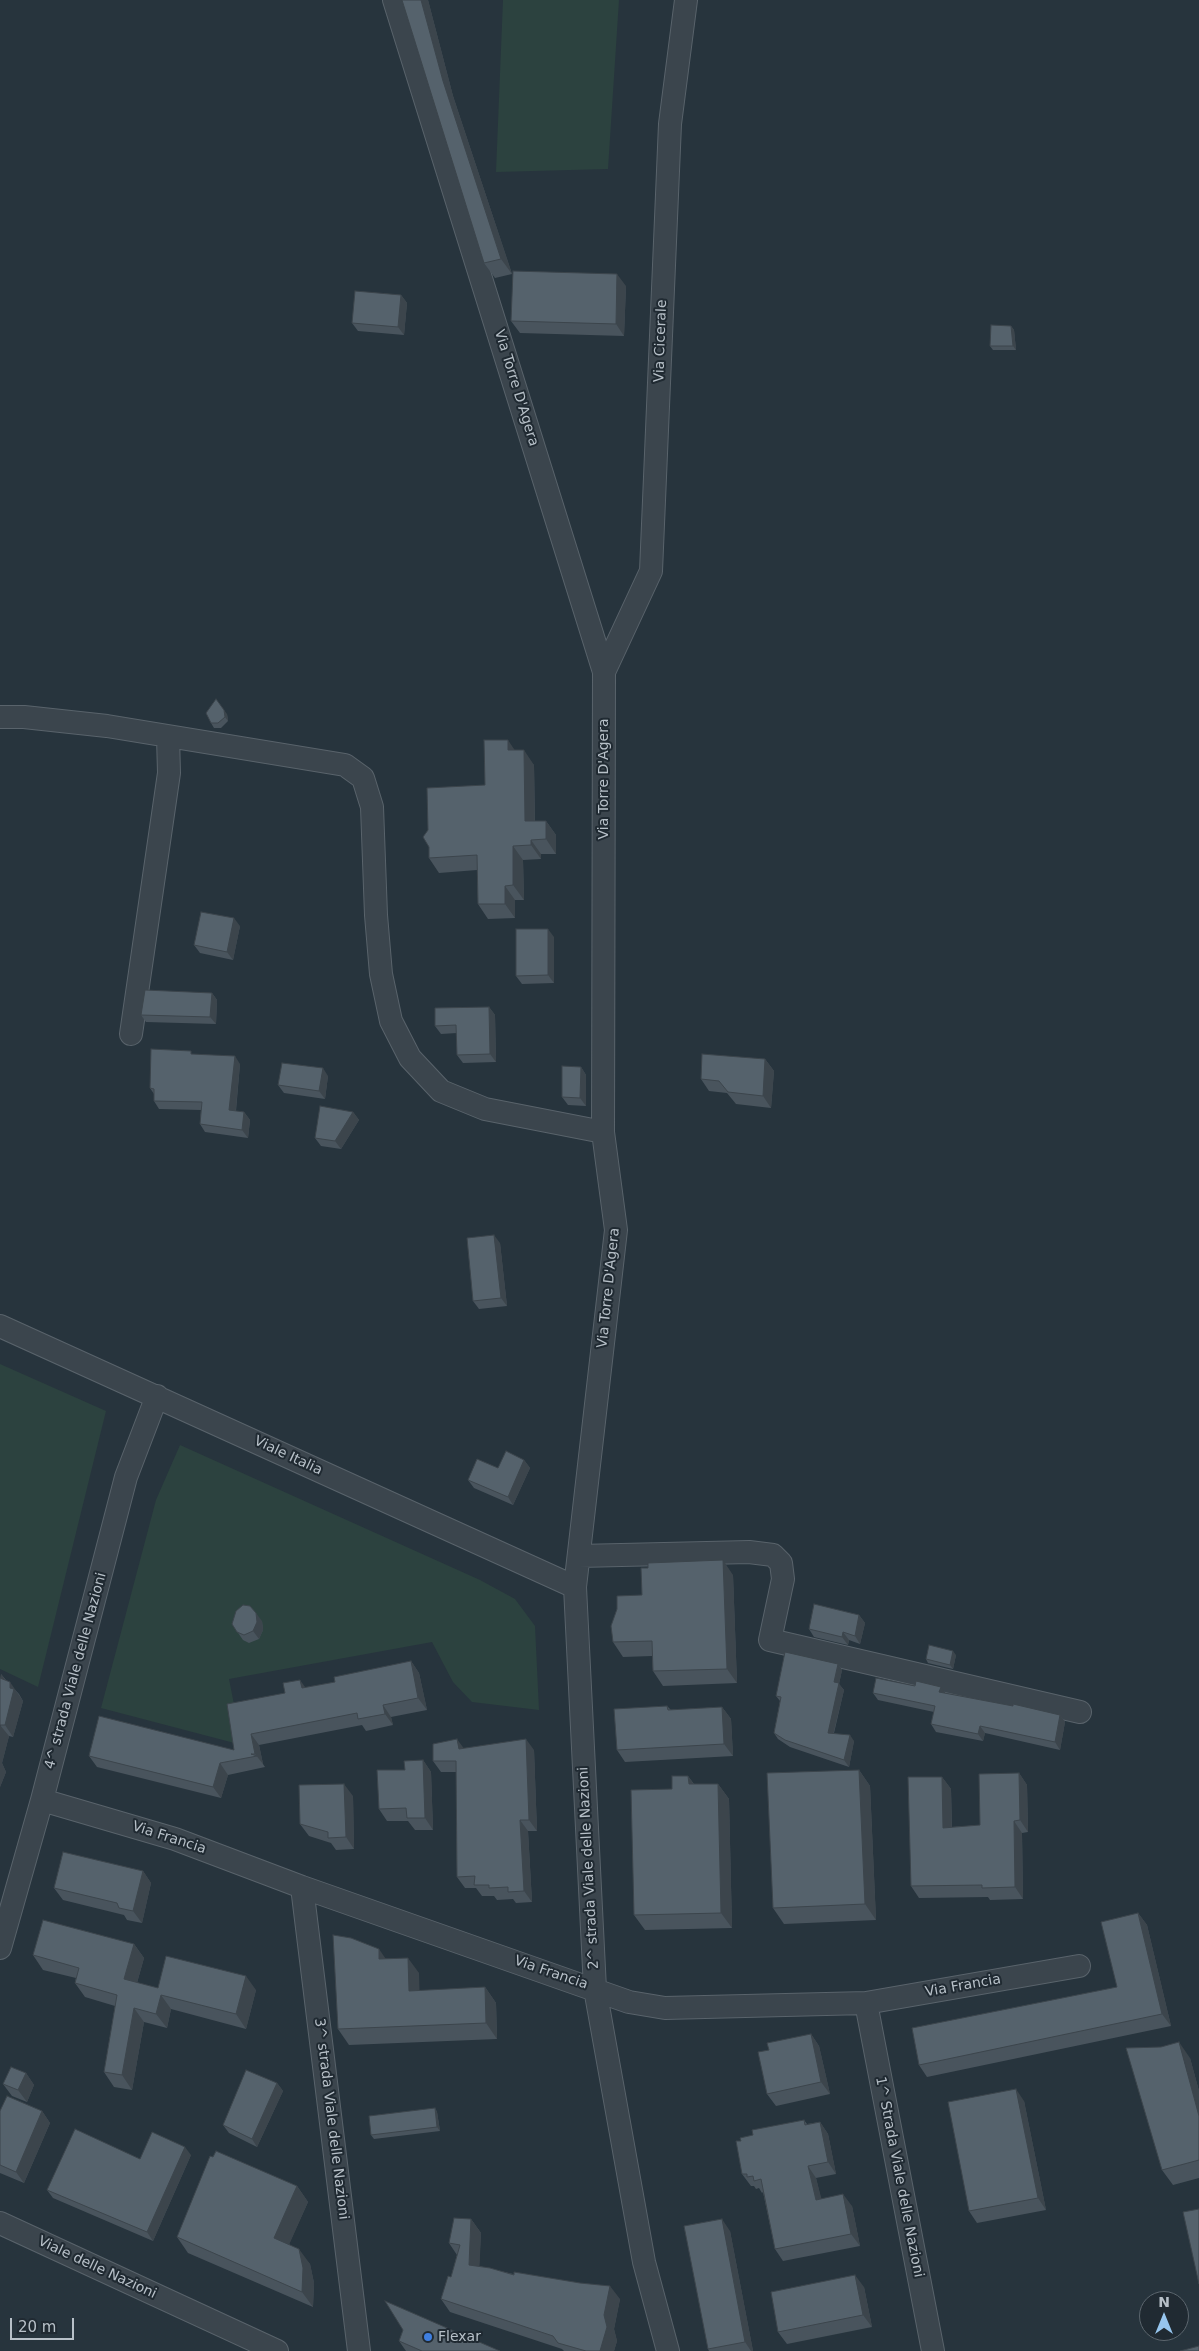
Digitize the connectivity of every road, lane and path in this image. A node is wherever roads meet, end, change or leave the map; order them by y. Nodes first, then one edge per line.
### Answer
1 (394, 0) edge
2 (686, 0) edge
3 (604, 672) junction
4 (0, 717) edge
5 (168, 737) junction
6 (131, 1034) dead end
7 (603, 1132) junction
8 (0, 1326) edge
9 (158, 1396) junction
10 (579, 1556) junction
11 (575, 1587) junction
12 (1080, 1712) dead end
13 (42, 1800) junction
14 (302, 1887) junction
15 (0, 1948) edge
16 (1079, 1966) dead end
17 (595, 1989) junction
18 (866, 2003) junction
19 (0, 2223) edge
20 (276, 2351) edge
21 (359, 2351) edge
22 (668, 2351) edge
23 (933, 2351) edge

1 - 3 street, Via Torre D'Agera
2 - 3 street, Via Cicerale
3 - 7 street, Via Torre D'Agera
4 - 5 street
5 - 6 street
5 - 7 street
7 - 10 street, Via Torre D'Agera
8 - 9 street, Viale Italia
9 - 11 street, Viale Italia
9 - 13 street, 4^ strada Viale delle Nazioni
10 - 11 street, Via Torre D'Agera
10 - 12 street
11 - 17 street, 2^ strada Viale delle Nazioni
13 - 14 street, Via Francia
13 - 15 street, 4^ strada Viale delle Nazioni
14 - 17 street, Via Francia
14 - 21 street, 3^ strada Viale delle Nazioni
16 - 18 street, Via Francia
17 - 18 street, Via Francia
17 - 22 street, 2^ strada Viale delle Nazioni
18 - 23 street, 1^ Strada Viale delle Nazioni
19 - 20 street, Viale delle Nazioni

